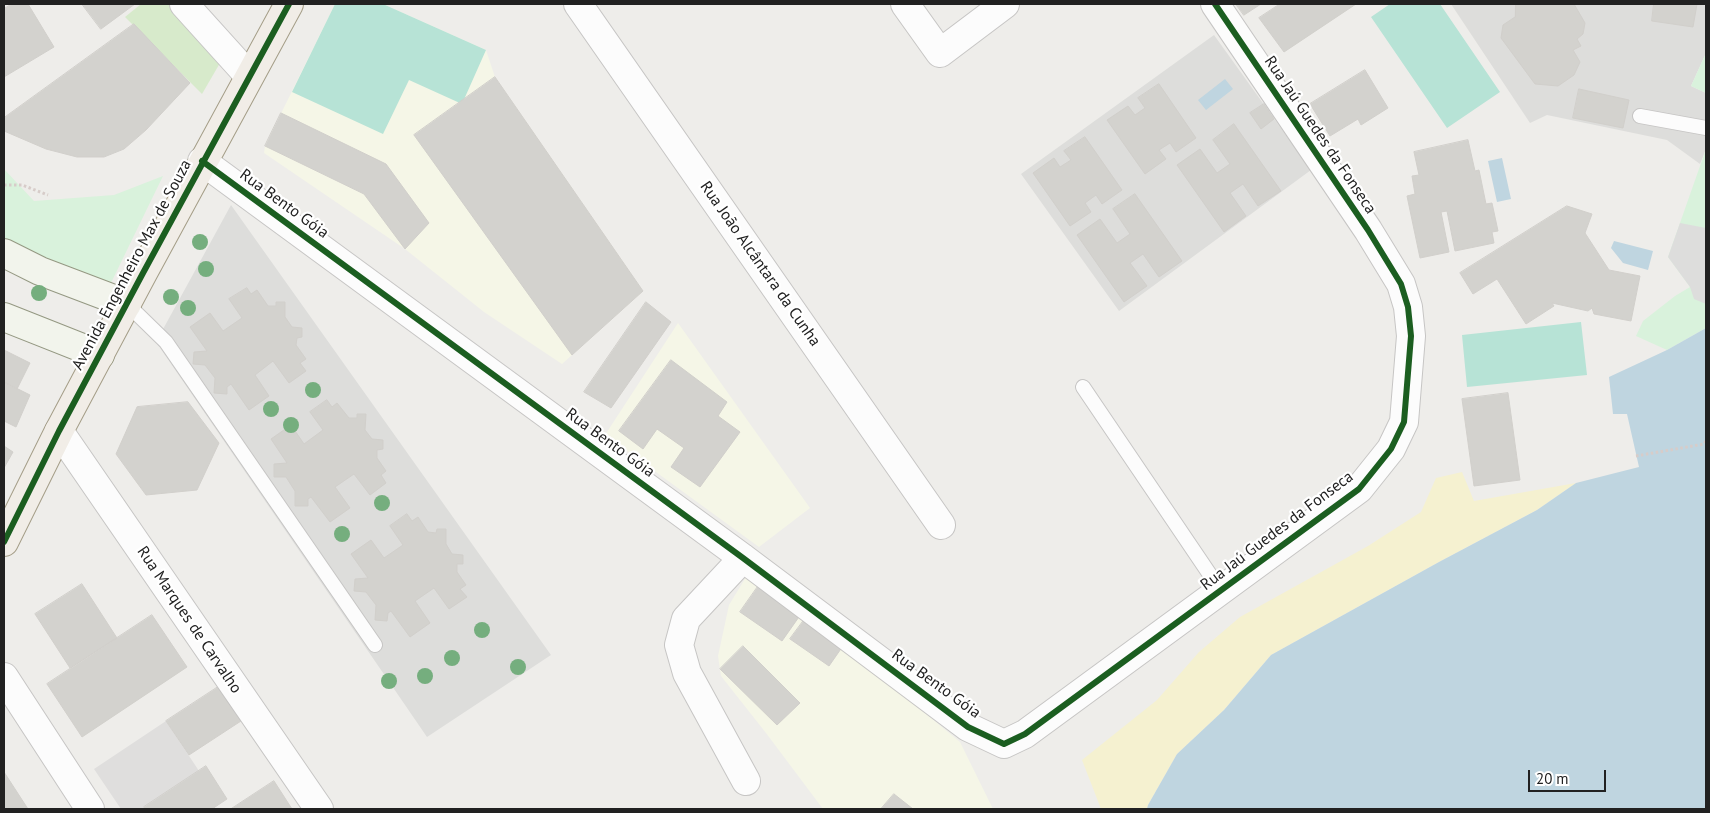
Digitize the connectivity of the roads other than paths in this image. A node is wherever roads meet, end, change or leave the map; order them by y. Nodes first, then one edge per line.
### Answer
1 (184, 4) edge
2 (289, 4) edge
3 (578, 4) edge
4 (905, 4) edge
5 (1005, 4) edge
6 (1215, 4) edge
7 (249, 76) junction
8 (1640, 116) dead end
9 (1706, 128) edge
10 (202, 161) junction
11 (4, 253) edge
12 (127, 304) junction
13 (4, 317) edge
14 (100, 355) junction
15 (1083, 387) dead end
16 (59, 431) junction
17 (941, 525) dead end
18 (4, 542) edge
19 (743, 558) junction
20 (1221, 591) junction
21 (375, 645) dead end
22 (4, 677) edge
23 (1004, 744) joint
24 (746, 781) dead end
25 (90, 809) edge
26 (319, 809) edge

1 - 7 street
2 - 7 main road, Avenida Engenheiro Max de Souza
3 - 17 street, Rua João Alcântara da Cunha
4 - 5 street
6 - 20 street, Rua Jaú Guedes da Fonseca
7 - 10 main road, Avenida Engenheiro Max de Souza
8 - 9 lane
10 - 12 main road, Avenida Engenheiro Max de Souza
10 - 19 street, Rua Bento Góia
11 - 12 main road
12 - 14 main road, Avenida Engenheiro Max de Souza
12 - 21 lane
13 - 14 main road
14 - 16 main road, Avenida Engenheiro Max de Souza
15 - 20 lane
16 - 18 main road, Avenida Engenheiro Max de Souza
16 - 26 street, Rua Marques de Carvalho
19 - 23 street, Rua Bento Góia
19 - 24 street
20 - 23 street, Rua Jaú Guedes da Fonseca
22 - 25 street

